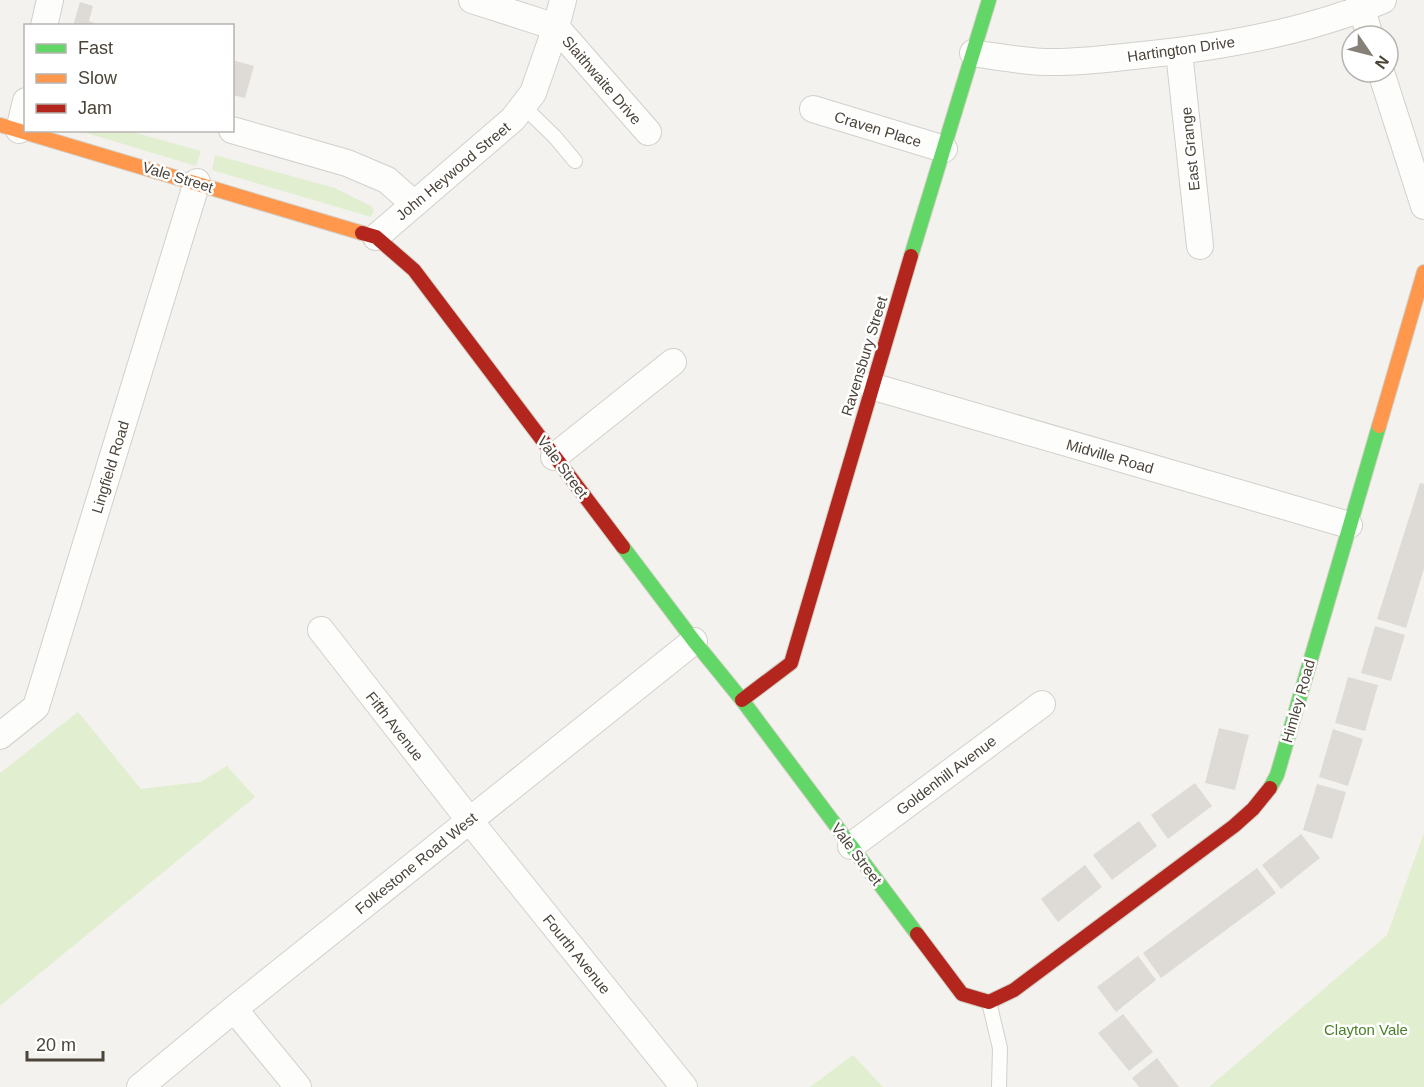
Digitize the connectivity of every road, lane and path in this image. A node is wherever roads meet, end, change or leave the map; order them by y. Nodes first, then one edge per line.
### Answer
1 (50, 0) edge
2 (472, 0) edge
3 (563, 0) edge
4 (989, 0) edge
5 (1368, 3) edge
6 (44, 24) edge
7 (1369, 24) edge
8 (556, 27) junction
9 (1179, 52) junction
10 (973, 53) junction
11 (1385, 84) edge
12 (24, 104) edge
13 (523, 106) junction
14 (813, 109) dead end
15 (10, 127) edge
16 (234, 131) edge
17 (27, 132) edge
18 (648, 132) dead end
19 (944, 149) junction
20 (575, 161) dead end
21 (197, 182) junction
22 (413, 203) junction
23 (1424, 206) edge
24 (376, 237) junction
25 (1200, 246) dead end
26 (1424, 272) edge
27 (673, 362) dead end
28 (871, 386) junction
29 (555, 456) junction
30 (1349, 525) junction
31 (321, 630) dead end
32 (694, 641) junction
33 (742, 700) junction
34 (1041, 704) dead end
35 (0, 736) edge
36 (470, 821) junction
37 (850, 846) junction
38 (989, 1002) junction
39 (234, 1009) junction
40 (140, 1087) edge
41 (298, 1087) edge
42 (684, 1087) edge
43 (999, 1087) edge

1 - 6 street
2 - 8 street
3 - 8 street, John Heywood Street
4 - 10 street, Ravensbury Street
5 - 7 street
5 - 9 street, Hartington Drive
8 - 13 street, John Heywood Street
8 - 18 street, Slaithwaite Drive
9 - 10 street, Hartington Drive
9 - 25 street, East Grange
10 - 19 street, Ravensbury Street
11 - 23 street
12 - 15 street
13 - 20 lane
13 - 22 street, John Heywood Street
14 - 19 street, Craven Place
16 - 22 street
17 - 21 street, Vale Street
19 - 28 street, Ravensbury Street
21 - 24 street, Vale Street
21 - 35 street, Lingfield Road
22 - 24 street, John Heywood Street
24 - 29 street, Vale Street
26 - 30 street, Himley Road
27 - 29 street
28 - 30 street, Midville Road
28 - 33 street, Ravensbury Street
29 - 32 street, Vale Street
30 - 38 street, Himley Road
31 - 36 street, Fifth Avenue
32 - 33 street, Vale Street
32 - 36 street, Folkestone Road West
33 - 37 street, Vale Street
34 - 37 street, Goldenhill Avenue
36 - 39 street, Folkestone Road West
36 - 42 street, Fourth Avenue
37 - 38 street, Vale Street
38 - 43 lane
39 - 40 street, Folkestone Road West
39 - 41 street

